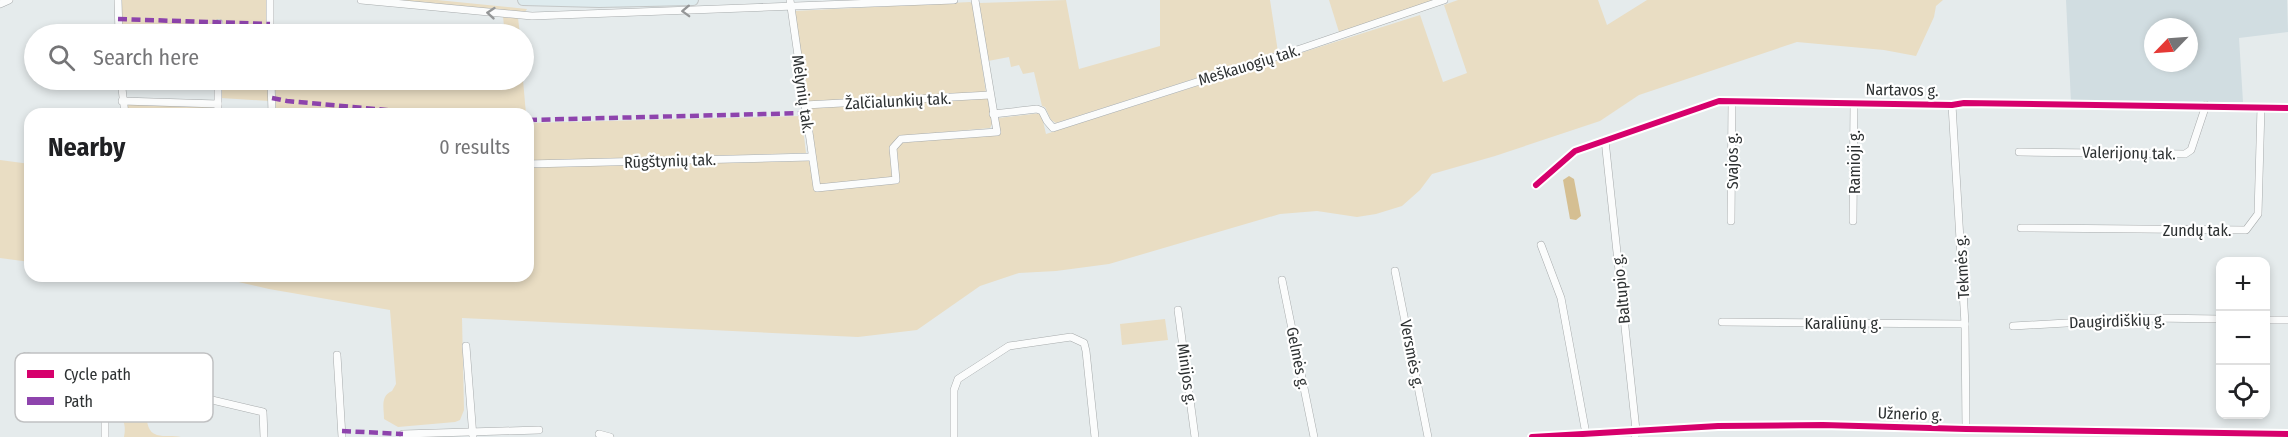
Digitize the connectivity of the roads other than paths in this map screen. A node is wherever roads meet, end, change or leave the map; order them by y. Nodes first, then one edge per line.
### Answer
1 (9, 0) edge
2 (118, 0) edge
3 (270, 0) edge
4 (361, 0) edge
5 (523, 0) edge
6 (693, 0) edge
7 (954, 0) edge
8 (975, 0) edge
9 (1444, 0) edge
10 (0, 4) edge
11 (791, 4) edge
12 (119, 24) edge
13 (270, 24) edge
14 (121, 90) edge
15 (218, 90) edge
16 (271, 90) edge
17 (990, 95) junction
18 (1732, 100) junction
19 (122, 101) junction
20 (1854, 103) junction
21 (218, 104) junction
22 (805, 105) junction
23 (1952, 105) junction
24 (2206, 105) junction
25 (2261, 107) junction
26 (124, 108) edge
27 (218, 108) edge
28 (272, 108) edge
29 (2288, 108) edge
30 (993, 114) junction
31 (1605, 140) junction
32 (2019, 152) dead end
33 (811, 157) junction
34 (534, 164) edge
35 (1536, 185) dead end
36 (1731, 221) dead end
37 (1853, 221) dead end
38 (2021, 228) dead end
39 (1541, 245) dead end
40 (1395, 271) dead end
41 (1282, 279) dead end
42 (1178, 310) dead end
43 (2216, 319) edge
44 (2270, 320) edge
45 (2288, 320) edge
46 (1722, 322) dead end
47 (1965, 324) junction
48 (2013, 326) dead end
49 (466, 346) dead end
50 (337, 355) dead end
51 (213, 400) edge
52 (1922, 428) junction
53 (1966, 429) junction
54 (539, 430) dead end
55 (403, 434) dead end
56 (473, 434) edge
57 (599, 434) dead end
58 (1586, 434) junction
59 (1635, 434) edge
60 (2288, 434) edge
61 (264, 437) edge
62 (342, 437) edge
63 (610, 437) edge
64 (954, 437) edge
65 (1095, 437) edge
66 (1195, 437) edge
67 (1314, 437) edge
68 (1428, 437) edge
69 (1532, 437) edge
70 (1921, 437) edge

1 - 10 street
2 - 12 street
3 - 13 street
11 -> 4 street
5 - 6 main road
7 - 11 street
8 - 17 street
9 - 30 street, Meškauogių tak.
11 - 22 street, Mėlynių tak.
14 - 19 street
15 - 21 street
16 - 28 street
17 - 22 street, Žalčialunkių tak.
17 - 30 street
18 - 20 street, Nartavos g.
18 - 31 street, Nartavos g.
18 - 36 street, Svajos g.
19 - 21 street
19 - 26 street
20 - 23 street, Nartavos g.
20 - 37 street, Ramioji g.
21 - 27 street
22 - 33 street, Mėlynių tak.
23 - 24 street, Nartavos g.
23 - 47 street, Tekmės g.
24 - 25 street, Nartavos g.
24 - 32 street, Valerijonų tak.
25 - 29 street, Nartavos g.
25 - 38 street, Zundų tak.
30 - 33 street, Mėlynių tak.
31 - 35 street, Nartavos g.
31 - 59 street, Baltupio g.
33 - 34 street, Rūgštynių tak.
39 - 58 street
40 - 68 street, Versmės g.
41 - 67 street, Gelmės g.
42 - 66 street, Minijos g.
43 - 48 street, Daugirdiškių g.
44 - 45 street
46 - 47 street, Karaliūnų g.
47 - 53 street, Tekmės g.
49 - 56 street
50 - 62 street
51 - 61 street
52 - 53 street, Užnerio g.
52 - 59 street, Užnerio g.
52 - 70 street
53 - 60 street, Užnerio g.
54 - 56 street
55 - 56 street
57 - 63 street
58 - 59 street, Užnerio g.
58 - 69 street, Užnerio g.
64 - 65 street

